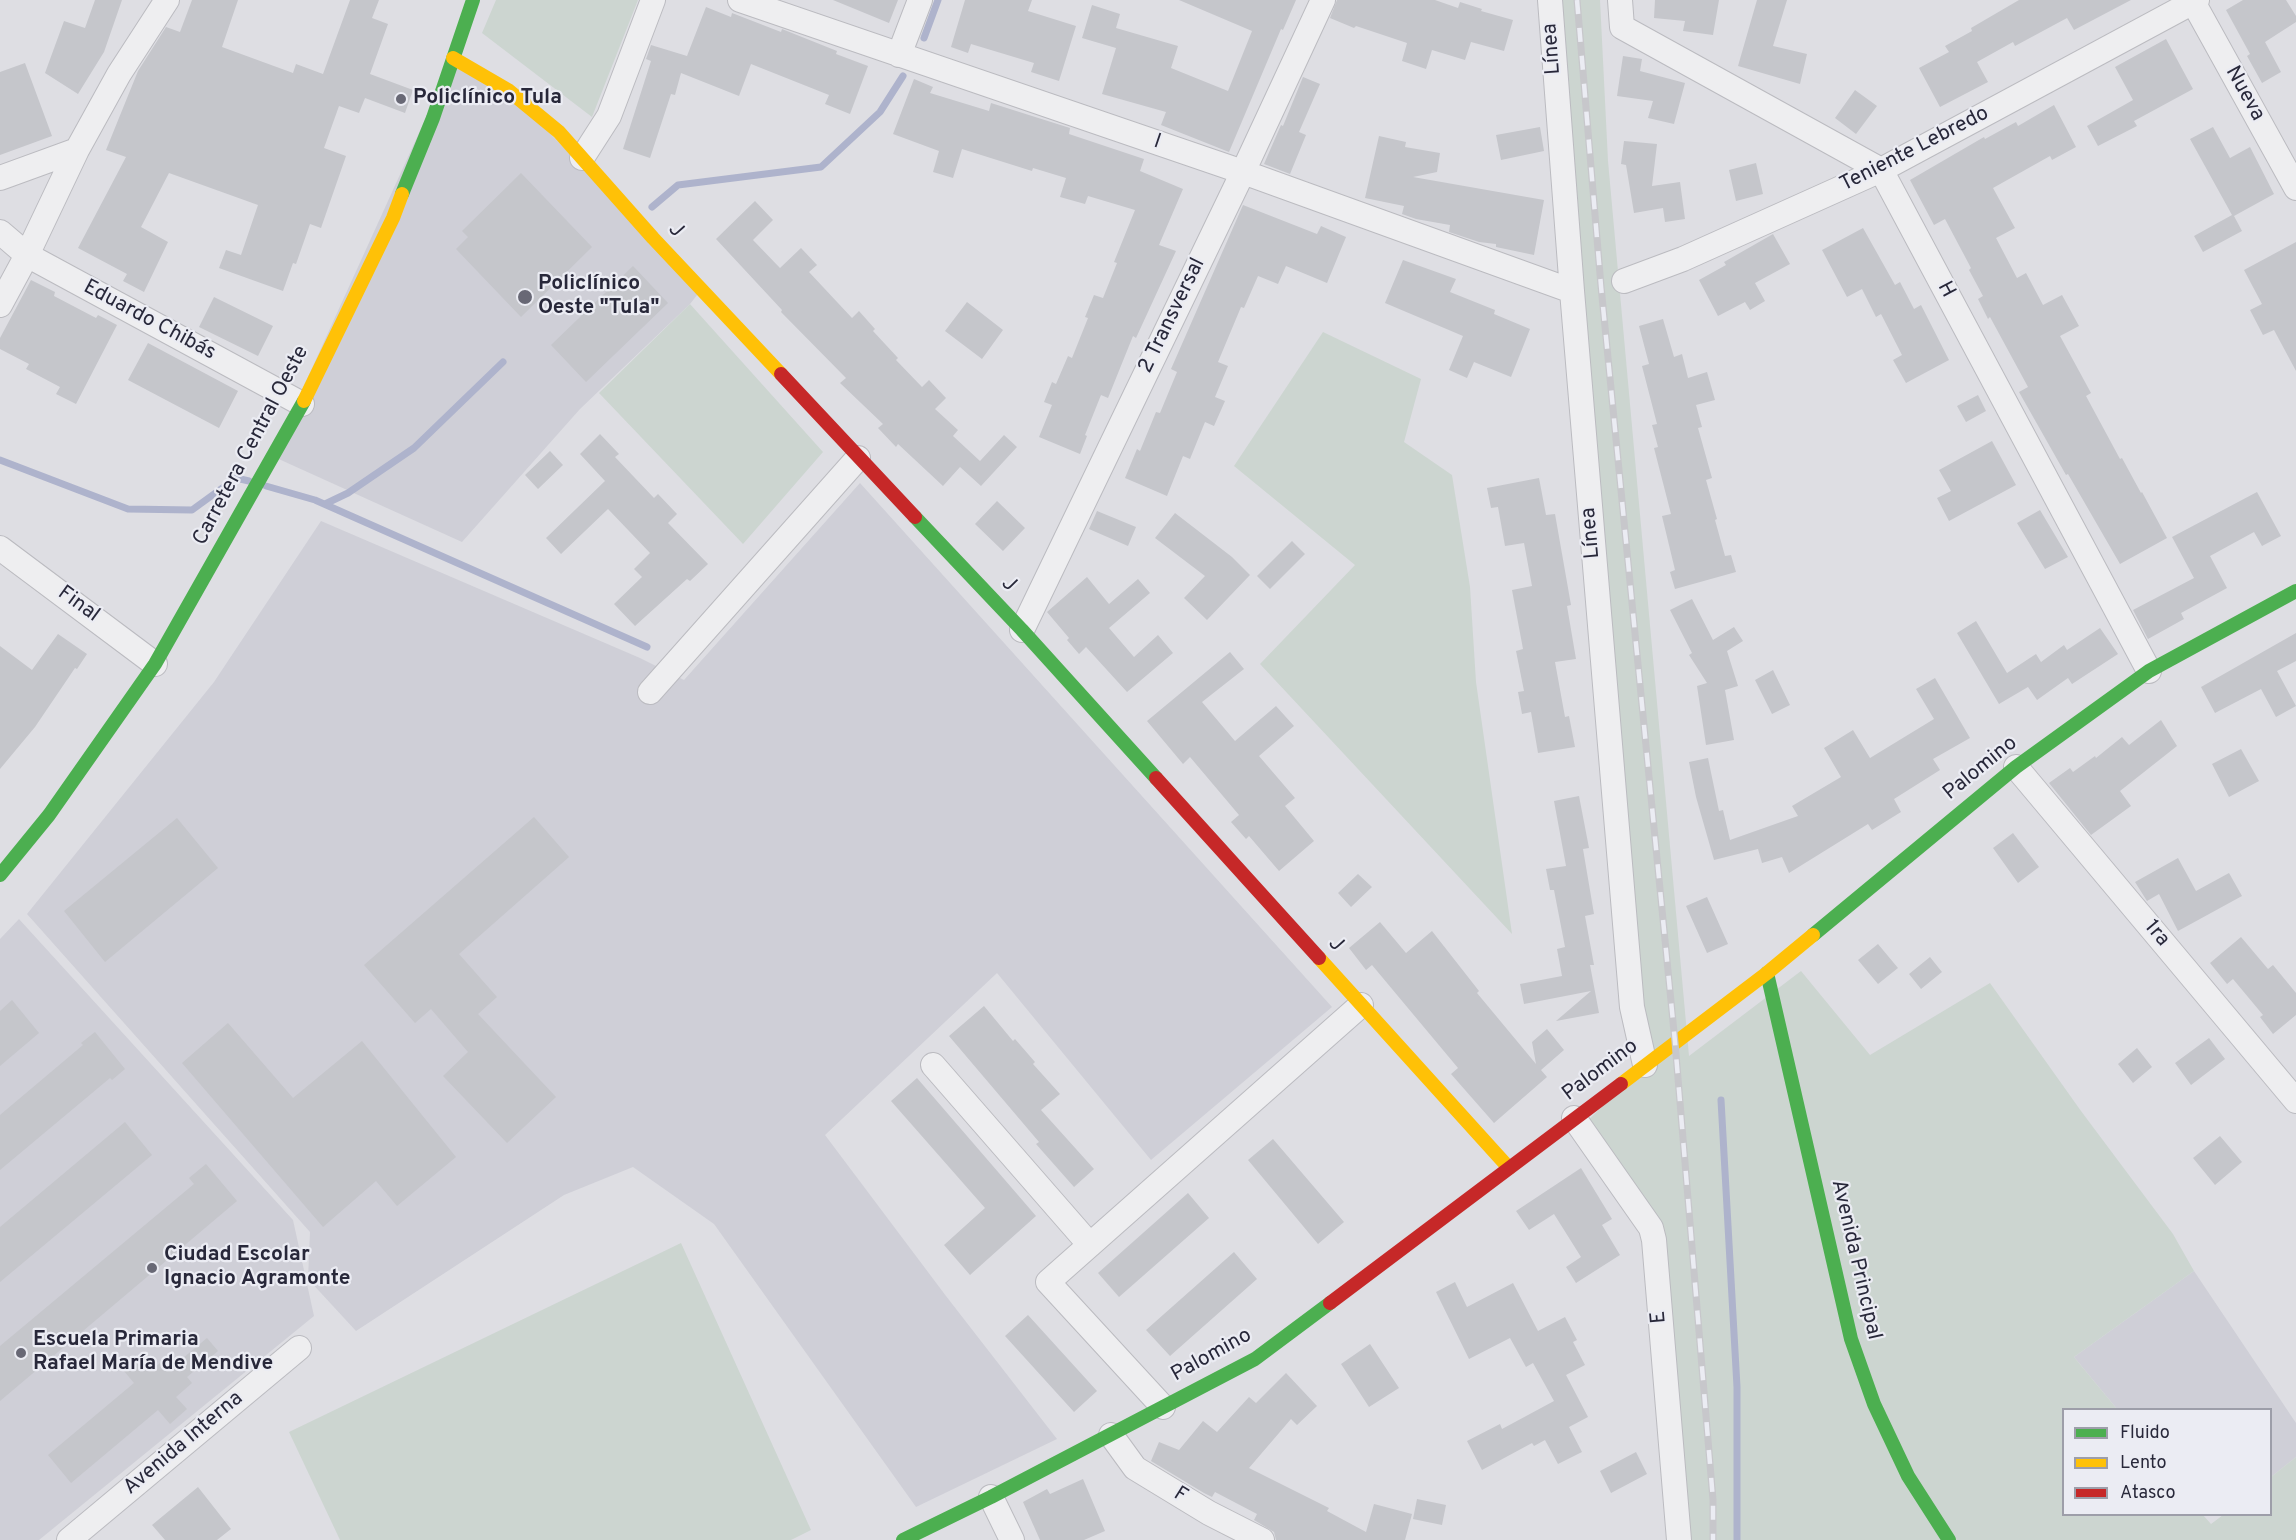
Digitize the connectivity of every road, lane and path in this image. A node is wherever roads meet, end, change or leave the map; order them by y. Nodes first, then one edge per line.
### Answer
1 (167, 0) edge
2 (473, 0) edge
3 (653, 0) edge
4 (740, 0) edge
5 (920, 0) edge
6 (1323, 0) edge
7 (1550, 0) edge
8 (1620, 0) edge
9 (2194, 1) edge
10 (899, 55) junction
11 (453, 58) junction
12 (77, 150) junction
13 (582, 158) junction
14 (1881, 170) junction
15 (1243, 172) junction
16 (0, 178) edge
17 (2296, 188) edge
18 (0, 232) edge
19 (27, 255) junction
20 (1624, 281) dead end
21 (1572, 291) junction
22 (0, 305) edge
23 (302, 404) junction
24 (858, 458) junction
25 (0, 548) edge
26 (2296, 591) edge
27 (1022, 630) junction
28 (155, 664) junction
29 (2149, 671) junction
30 (650, 692) dead end
31 (2016, 767) junction
32 (0, 875) edge
33 (1767, 973) junction
34 (1361, 1005) junction
35 (933, 1065) dead end
36 (1645, 1065) junction
37 (2296, 1101) edge
38 (1574, 1118) junction
39 (1509, 1168) junction
40 (1090, 1245) junction
41 (299, 1348) dead end
42 (1163, 1407) junction
43 (1111, 1435) junction
44 (991, 1497) junction
45 (69, 1540) edge
46 (903, 1540) edge
47 (1012, 1540) edge
48 (1262, 1540) edge
49 (1679, 1540) edge
50 (1949, 1540) edge

1 - 12 street
2 - 11 main road, Carretera Central Oeste
3 - 13 street
4 - 10 street, I
5 - 10 street
6 - 15 street, 2 Transversal
7 - 21 street, Línea
8 - 14 street
9 - 14 street, Teniente Lebredo
9 - 17 street, Nueva
10 - 15 street, I
11 - 13 main road, J
11 - 23 main road, Carretera Central Oeste
12 - 16 street
12 - 19 street
13 - 24 main road, J
14 - 20 street, Teniente Lebredo
14 - 29 street, H
15 - 21 street, I
15 - 27 street, 2 Transversal
18 - 19 street, Eduardo Chibás
19 - 22 street
19 - 23 street, Eduardo Chibás
21 - 36 street, Línea
23 - 28 main road, Carretera Central Oeste
24 - 27 main road, J
24 - 30 street
25 - 28 street, Final
26 - 29 main road, Palomino
27 - 34 main road, J
28 - 32 main road, Carretera Central Oeste
29 - 31 main road, Palomino
31 - 33 main road, Palomino
31 - 37 street, 1ra
33 - 36 main road, Palomino
33 - 50 main road, Avenida Principal
34 - 39 main road, J
34 - 40 street
35 - 40 street
36 - 38 main road, Palomino
38 - 39 main road, Palomino
38 - 49 street, E
39 - 42 main road, Palomino
40 - 42 street
41 - 45 street, Avenida Interna
42 - 43 main road, Palomino
43 - 44 main road, Palomino
43 - 48 street, F
44 - 46 main road, Palomino
44 - 47 street

